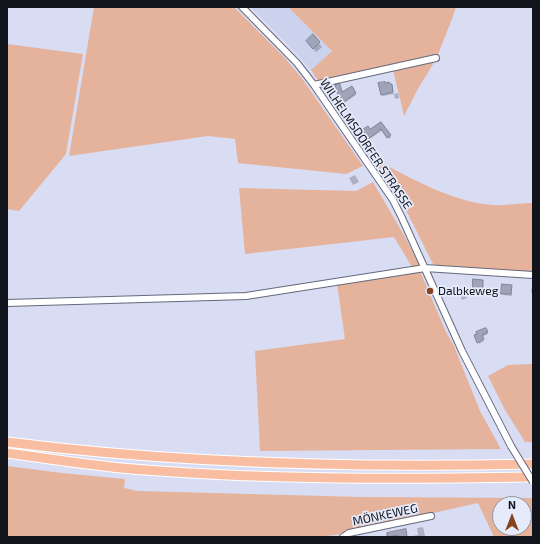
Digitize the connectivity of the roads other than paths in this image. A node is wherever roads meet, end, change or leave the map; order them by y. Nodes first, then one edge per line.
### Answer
1 (242, 7) edge
2 (436, 58) dead end
3 (314, 85) junction
4 (425, 268) junction
5 (533, 275) edge
6 (7, 303) edge
7 (7, 442) edge
8 (7, 453) edge
9 (533, 464) edge
10 (533, 477) edge
11 (533, 482) edge
12 (432, 516) dead end
13 (343, 537) edge

1 - 3 street, WILHELMSDORFER STRASSE
2 - 3 street
3 - 4 street, WILHELMSDORFER STRASSE
4 - 5 street
4 - 6 street
4 - 11 street, WILHELMSDORFER STRASSE, bridge
7 - 9 highway
8 - 10 highway
12 - 13 street, MÖNKEWEG

